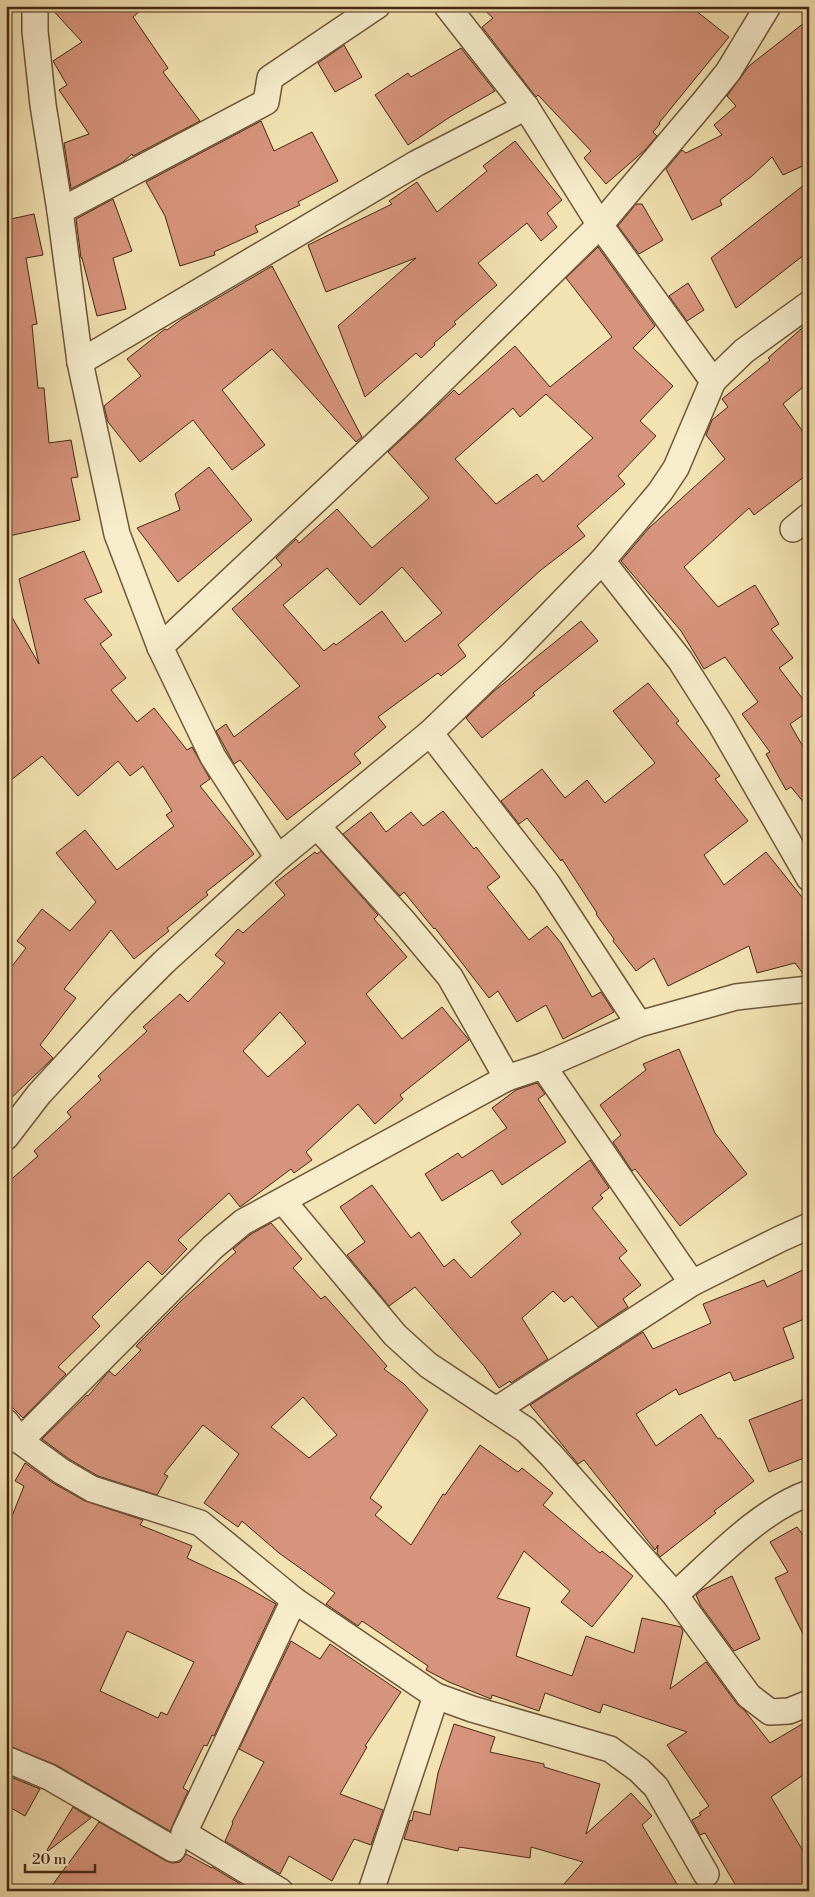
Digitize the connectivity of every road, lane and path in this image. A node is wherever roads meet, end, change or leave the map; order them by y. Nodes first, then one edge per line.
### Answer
1 (35, 6) edge
2 (377, 6) edge
3 (447, 6) edge
4 (768, 6) edge
5 (526, 107) junction
6 (60, 211) junction
7 (600, 226) junction
8 (809, 304) edge
9 (80, 362) junction
10 (713, 381) junction
11 (602, 561) junction
12 (160, 647) junction
13 (430, 733) junction
14 (317, 826) junction
15 (278, 858) junction
16 (806, 867) edge
17 (809, 989) edge
18 (638, 1024) junction
19 (543, 1066) junction
20 (507, 1078) junction
21 (6, 1137) edge
22 (283, 1201) junction
23 (809, 1226) edge
24 (692, 1283) junction
25 (496, 1410) junction
26 (13, 1431) edge
27 (809, 1493) edge
28 (675, 1595) junction
29 (294, 1600) junction
30 (436, 1696) junction
31 (809, 1704) edge
32 (6, 1759) edge
33 (173, 1849) dead end
34 (706, 1874) dead end
35 (280, 1891) edge
36 (371, 1891) edge

1 - 6 street
2 - 6 street
3 - 5 street
4 - 7 street
5 - 7 street
5 - 9 street
6 - 9 street
7 - 10 street
7 - 12 street
8 - 10 street
9 - 12 street
10 - 11 street
11 - 13 street
11 - 16 street
12 - 15 street
13 - 14 street
13 - 18 street
14 - 15 street
14 - 20 street
15 - 21 street
17 - 18 street
18 - 19 street
19 - 20 street
19 - 24 street
20 - 22 street
22 - 25 street
22 - 26 street
23 - 24 street
24 - 25 street
25 - 28 street
26 - 29 street
27 - 28 street
28 - 31 street
29 - 30 street
29 - 35 street
30 - 34 street
30 - 36 street
32 - 33 street

